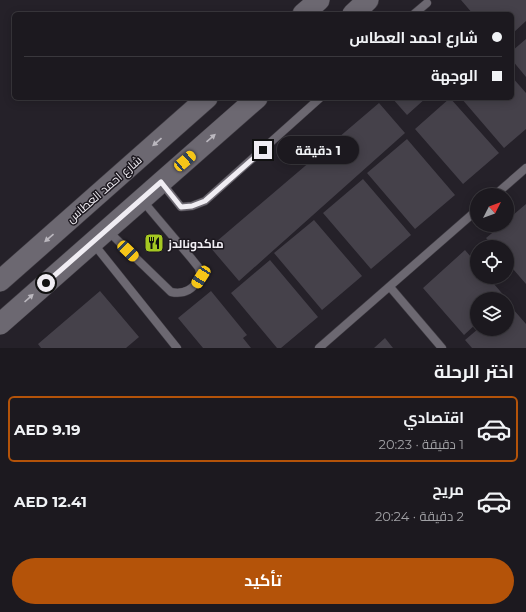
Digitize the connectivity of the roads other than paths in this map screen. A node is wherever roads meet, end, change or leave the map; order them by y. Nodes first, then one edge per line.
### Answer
1 (319, 0) edge
2 (368, 0) edge
3 (427, 2) dead end
4 (305, 12) edge
5 (355, 12) edge
6 (416, 12) edge
7 (201, 100) edge
8 (255, 100) edge
9 (318, 100) edge
10 (526, 168) edge
11 (161, 182) junction
12 (503, 188) edge
13 (141, 200) junction
14 (470, 216) edge
15 (99, 236) junction
16 (0, 281) edge
17 (390, 287) junction
18 (0, 324) edge
19 (177, 348) edge
20 (319, 348) edge
21 (442, 348) edge

1 - 4 street
2 - 5 street
3 - 6 lane
7 -> 16 street, شارع احمد العطاس
11 -> 8 street
9 - 11 lane
10 - 12 lane
11 - 13 street
13 - 15 street
13 - 15 lane
14 - 17 lane
18 -> 15 street
15 - 19 lane
17 - 20 lane
17 - 21 lane

